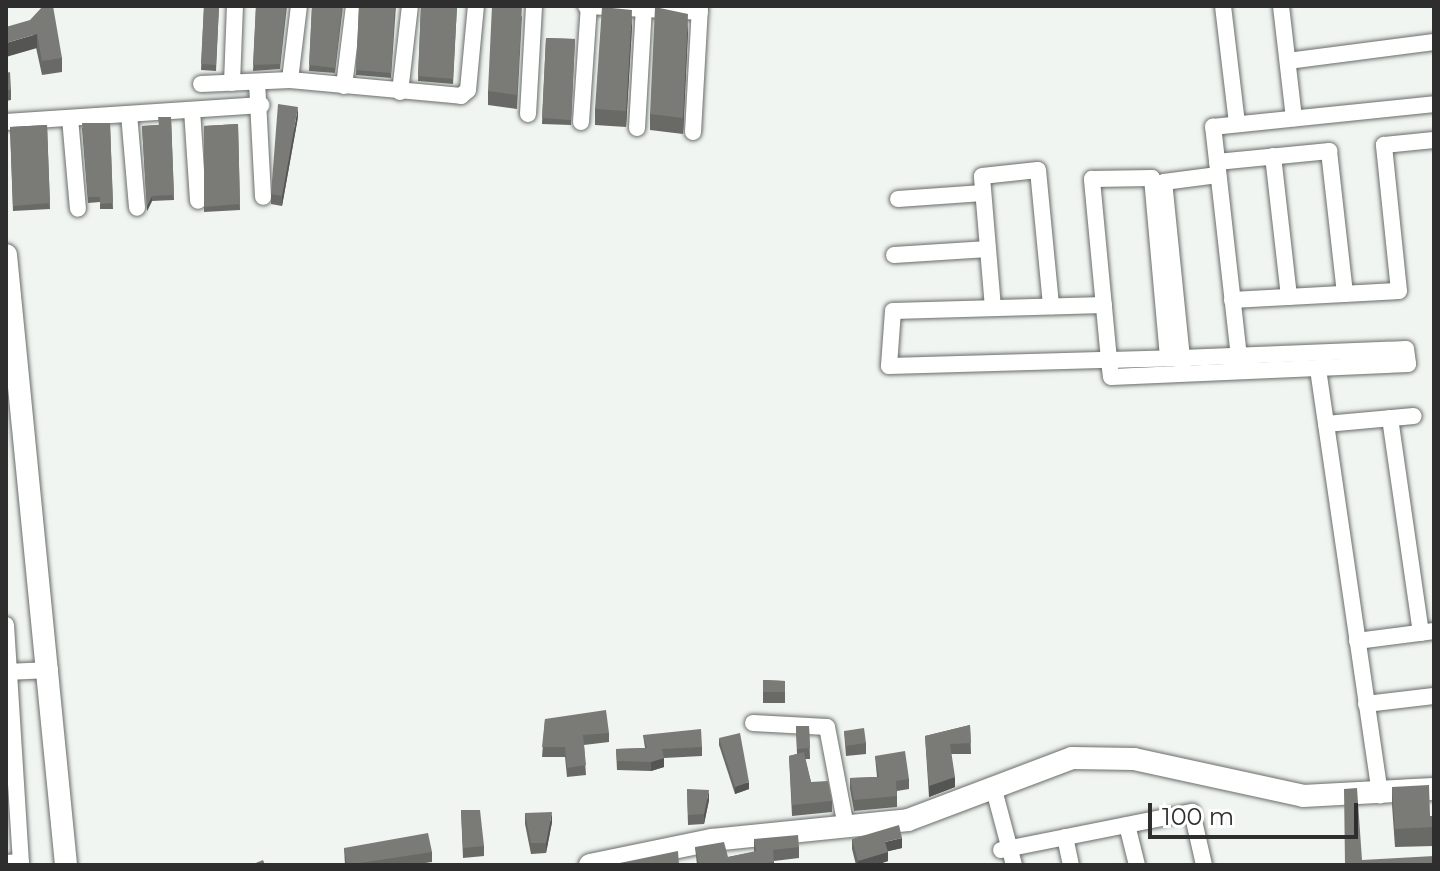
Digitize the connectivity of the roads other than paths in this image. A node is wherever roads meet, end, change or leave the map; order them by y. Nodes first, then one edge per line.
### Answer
1 (235, 6) edge
2 (299, 6) edge
3 (354, 6) edge
4 (410, 6) edge
5 (476, 6) edge
6 (534, 6) edge
7 (588, 6) edge
8 (1223, 6) edge
9 (1281, 6) edge
10 (644, 7) edge
11 (700, 9) edge
12 (1434, 42) edge
13 (1288, 61) junction
14 (290, 80) junction
15 (257, 82) junction
16 (232, 83) junction
17 (201, 84) dead end
18 (344, 86) junction
19 (400, 92) junction
20 (1434, 104) edge
21 (261, 105) junction
22 (192, 110) junction
23 (129, 114) junction
24 (528, 114) dead end
25 (70, 118) junction
26 (1294, 118) junction
27 (6, 122) edge
28 (581, 122) dead end
29 (1237, 124) junction
30 (637, 128) dead end
31 (693, 132) dead end
32 (1434, 140) edge
33 (1273, 156) junction
34 (1218, 168) junction
35 (983, 193) junction
36 (263, 197) dead end
37 (898, 199) dead end
38 (198, 201) dead end
39 (137, 208) dead end
40 (78, 209) dead end
41 (988, 249) junction
42 (6, 255) edge
43 (894, 255) dead end
44 (1345, 294) junction
45 (1289, 297) junction
46 (1232, 300) junction
47 (1104, 305) junction
48 (1051, 306) junction
49 (993, 308) junction
50 (1109, 360) junction
51 (1178, 363) junction
52 (1240, 363) junction
53 (1318, 369) junction
54 (1414, 416) dead end
55 (1390, 418) junction
56 (1326, 424) junction
57 (6, 625) edge
58 (1428, 632) edge
59 (1357, 641) junction
60 (50, 670) junction
61 (8, 672) edge
62 (1434, 696) edge
63 (1366, 704) junction
64 (753, 723) dead end
65 (993, 786) junction
66 (1434, 789) edge
67 (1380, 796) junction
68 (1127, 825) junction
69 (846, 827) junction
70 (1065, 837) junction
71 (1005, 854) edge
72 (6, 863) edge
73 (66, 865) edge
74 (590, 865) edge
75 (1014, 865) edge
76 (1071, 865) edge
77 (1137, 865) edge
78 (1204, 865) edge

1 - 16 street
2 - 14 street
3 - 18 street
4 - 19 street
5 - 19 street
6 - 24 street
7 - 10 street
7 - 28 street
8 - 29 street
9 - 13 street
10 - 11 street
10 - 30 street
11 - 31 street
12 - 13 street
13 - 26 street
14 - 15 street
14 - 18 street
15 - 16 street
15 - 21 street
16 - 17 street
18 - 19 street
20 - 26 street
21 - 22 street
21 - 36 street
22 - 23 street
22 - 38 street
23 - 25 street
23 - 39 street
25 - 27 street
25 - 40 street
26 - 29 street
29 - 34 street
32 - 44 street
33 - 34 street
33 - 44 street
33 - 45 street
34 - 46 street
34 - 51 street
35 - 37 street
35 - 41 street
35 - 48 street
41 - 43 street
41 - 49 street
42 - 60 street
44 - 45 street
45 - 46 street
46 - 52 street
47 - 48 street
47 - 50 street
47 - 51 street
48 - 49 street
49 - 50 street
50 - 51 street
51 - 52 street
52 - 53 street
52 - 53 street
53 - 56 street
54 - 55 street
55 - 56 street
55 - 58 street
56 - 59 street
57 - 61 street
58 - 59 street
59 - 63 street
60 - 61 street
60 - 73 street
61 - 72 street
62 - 63 street
63 - 67 street
64 - 69 street
65 - 67 street
65 - 69 street
65 - 71 street
66 - 67 street
68 - 70 street
68 - 77 street
68 - 78 street
69 - 74 street
70 - 71 street
70 - 76 street
71 - 75 street

